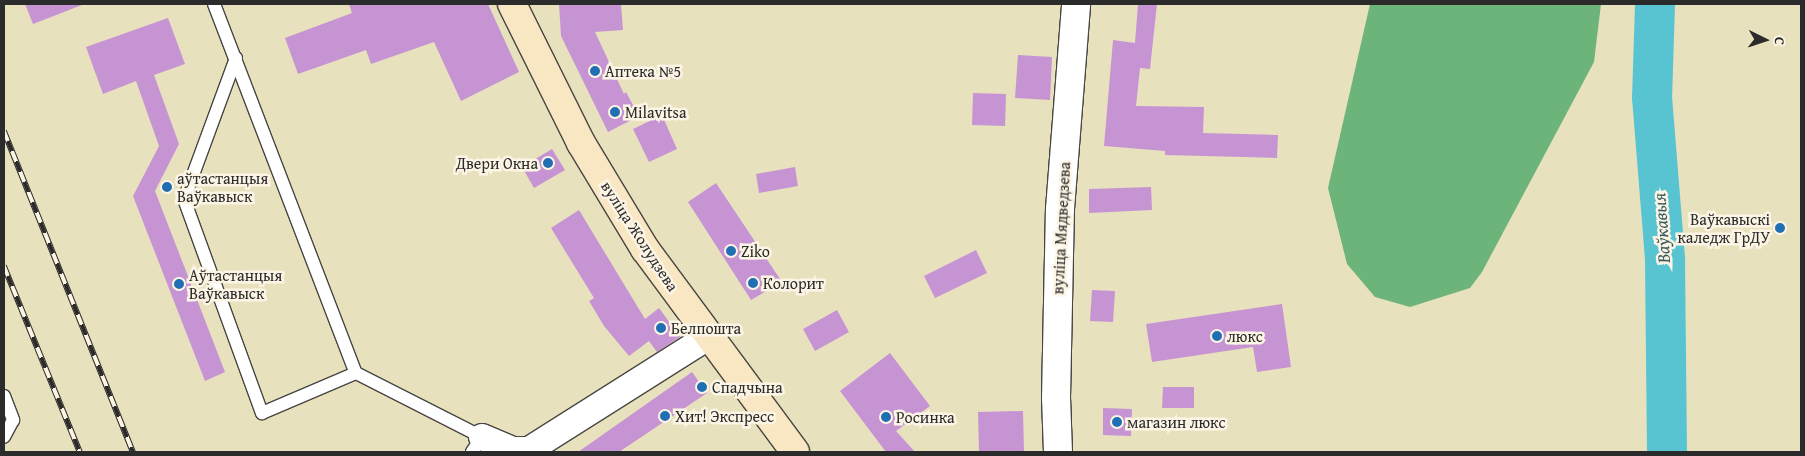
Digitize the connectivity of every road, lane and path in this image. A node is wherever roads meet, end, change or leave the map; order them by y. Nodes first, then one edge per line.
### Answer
1 (214, 4) edge
2 (512, 4) edge
3 (1076, 4) edge
4 (236, 58) junction
5 (708, 337) junction
6 (356, 373) junction
7 (4, 396) edge
8 (4, 437) edge
9 (477, 445) edge
10 (795, 452) edge
11 (1058, 452) edge

1 - 4 lane
2 - 5 main road, вуліца Жолудзева
3 - 11 street, вуліца Мядведзева
4 - 6 lane
4 - 6 lane
5 - 9 street
5 - 10 main road, вуліца Жолудзева
6 - 9 lane
7 - 8 lane

